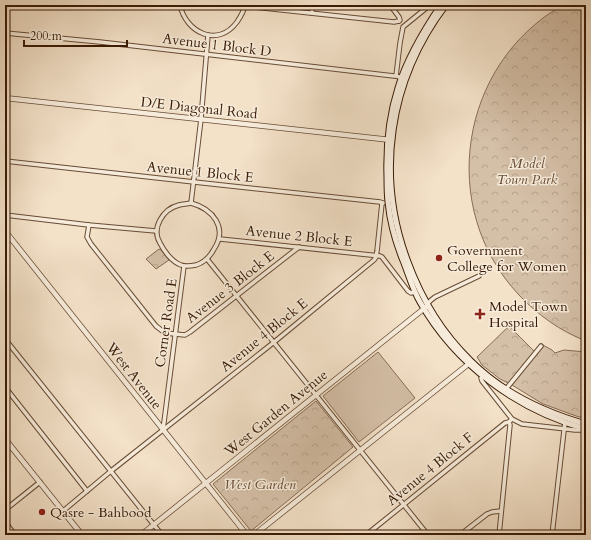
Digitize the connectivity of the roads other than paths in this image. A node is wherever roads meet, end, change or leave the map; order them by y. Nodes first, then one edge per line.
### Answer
1 (180, 5) edge
2 (312, 5) edge
3 (390, 5) edge
4 (430, 5) edge
5 (441, 5) edge
6 (446, 5) edge
7 (245, 6) edge
8 (312, 13) junction
9 (399, 21) junction
10 (404, 26) junction
11 (5, 33) edge
12 (208, 35) junction
13 (206, 55) junction
14 (401, 77) junction
15 (5, 98) edge
16 (201, 119) junction
17 (390, 140) junction
18 (5, 161) edge
19 (194, 182) junction
20 (387, 202) junction
21 (191, 203) junction
22 (5, 215) edge
23 (89, 225) junction
24 (5, 231) edge
25 (156, 231) junction
26 (220, 239) junction
27 (299, 247) junction
28 (377, 255) junction
29 (207, 259) junction
30 (184, 266) junction
31 (479, 276) dead end
32 (415, 292) junction
33 (237, 296) junction
34 (426, 307) junction
35 (176, 334) junction
36 (5, 339) edge
37 (273, 342) junction
38 (541, 346) dead end
39 (470, 363) junction
40 (483, 377) junction
41 (5, 387) edge
42 (506, 389) junction
43 (316, 395) junction
44 (511, 420) junction
45 (565, 422) junction
46 (586, 427) edge
47 (564, 429) junction
48 (163, 430) junction
49 (5, 439) edge
50 (360, 450) junction
51 (111, 470) junction
52 (40, 482) junction
53 (206, 483) junction
54 (87, 491) junction
55 (5, 502) edge
56 (404, 505) junction
57 (9, 507) junction
58 (5, 510) edge
59 (63, 511) junction
60 (501, 512) junction
61 (5, 522) edge
62 (154, 525) junction
63 (15, 535) edge
64 (82, 535) edge
65 (141, 535) edge
66 (162, 535) edge
67 (247, 535) edge
68 (254, 535) edge
69 (366, 535) edge
70 (428, 535) edge
71 (460, 535) edge
72 (499, 535) edge
73 (552, 535) edge

1 - 12 street
2 - 8 street
3 - 9 street
4 - 10 street
5 - 14 main road
6 - 14 main road
7 - 8 street
7 - 12 street
8 - 9 street
9 - 10 street
10 - 14 street
11 - 13 street, Avenue 1 Block D
12 - 13 street
13 - 14 street, Avenue 1 Block D
13 - 16 street
14 - 17 main road
15 - 16 street, D/E Diagonal Road
16 - 17 street, D/E Diagonal Road
16 - 19 street
17 - 20 main road
18 - 19 street, Avenue 1 Block E
19 - 20 street, Avenue 1 Block E
19 - 21 street
20 - 28 street
20 - 32 main road
20 - 34 main road
21 - 25 street
21 - 26 street
22 - 23 street
23 - 25 street
23 - 35 street, Avenue 3 Block E
24 - 48 street, West Avenue
25 - 30 street
26 - 27 street, Avenue 2 Block E
26 - 29 street
27 - 28 street, Avenue 2 Block E
27 - 33 street, Avenue 3 Block E
28 - 32 street
28 - 37 street, Avenue 4 Block E
29 - 30 street
29 - 33 street
30 - 35 street, Corner Road E
31 - 34 street
32 - 34 main road
33 - 35 street, Avenue 3 Block E
33 - 37 street
34 - 39 main road
34 - 43 street, West Garden Avenue
35 - 48 street, Corner Road E
36 - 51 street
37 - 43 street
37 - 48 street, Avenue 4 Block E
38 - 42 street
39 - 40 main road
39 - 42 main road
39 - 50 street
40 - 44 street
40 - 45 main road
41 - 54 street
42 - 46 main road
43 - 50 street
43 - 53 street, West Garden Avenue
44 - 47 street
44 - 56 street, Avenue 4 Block F
44 - 60 street
45 - 46 main road
45 - 47 street
46 - 47 street
47 - 73 street
48 - 51 street, Avenue 4 Block E
48 - 53 street, West Avenue
49 - 52 street
50 - 56 street
50 - 68 street
51 - 54 street, Avenue 4 Block E
51 - 62 street
52 - 57 street
52 - 59 street
53 - 62 street, West Garden Avenue
53 - 67 street, West Avenue
54 - 59 street, Avenue 4 Block E
55 - 57 street
56 - 69 street, Avenue 4 Block F
56 - 70 street
57 - 58 street
59 - 64 street
60 - 71 street
60 - 72 street
61 - 63 street
62 - 65 street, West Garden Avenue
62 - 66 street

